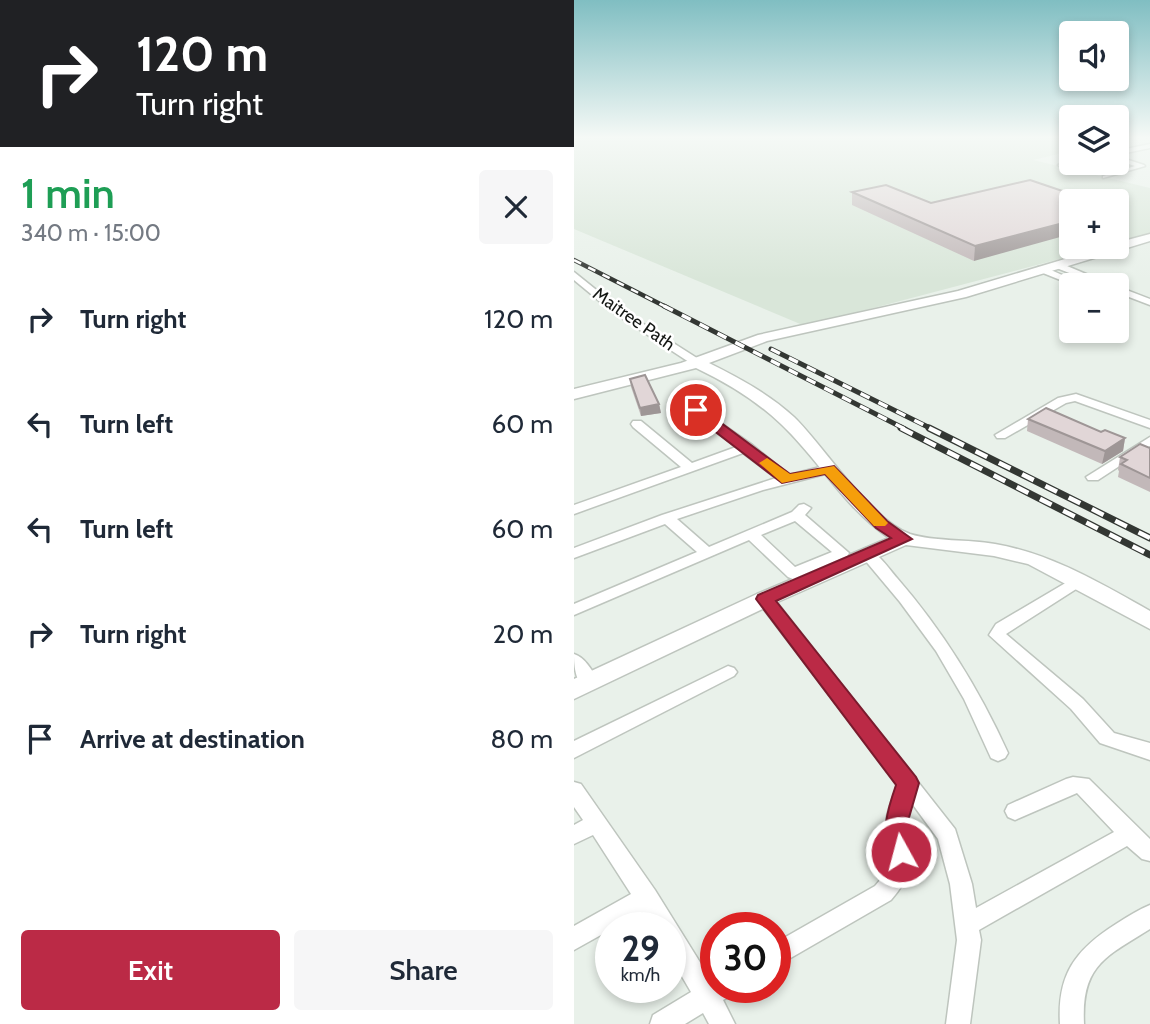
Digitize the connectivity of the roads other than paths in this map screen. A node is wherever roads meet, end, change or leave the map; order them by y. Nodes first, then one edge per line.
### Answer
1 (1150, 237) edge
2 (1049, 267) junction
3 (1059, 273) edge
4 (1068, 273) edge
5 (574, 275) edge
6 (1129, 294) edge
7 (1150, 302) edge
8 (696, 362) junction
9 (574, 394) edge
10 (696, 410) dead end
11 (636, 424) dead end
12 (1150, 424) edge
13 (1001, 435) dead end
14 (1150, 441) edge
15 (747, 447) junction
16 (691, 468) junction
17 (828, 469) junction
18 (1093, 478) dead end
19 (787, 480) junction
20 (574, 510) edge
21 (667, 518) junction
22 (751, 534) junction
23 (904, 539) junction
24 (574, 553) edge
25 (707, 553) junction
26 (866, 553) junction
27 (1079, 580) junction
28 (765, 599) junction
29 (574, 610) edge
30 (1150, 621) edge
31 (574, 660) edge
32 (728, 673) dead end
33 (582, 686) edge
34 (574, 750) edge
35 (1150, 752) edge
36 (998, 754) dead end
37 (908, 783) junction
38 (576, 797) edge
39 (1015, 811) dead end
40 (595, 824) junction
41 (574, 835) edge
42 (1133, 837) junction
43 (1150, 852) edge
44 (647, 897) junction
45 (656, 912) edge
46 (1150, 916) edge
47 (967, 925) junction
48 (574, 939) edge
49 (791, 947) edge
50 (686, 954) edge
51 (700, 972) edge
52 (700, 1000) edge
53 (718, 1003) edge
54 (662, 1024) edge
55 (723, 1024) edge
56 (958, 1024) edge
57 (1072, 1024) edge

1 - 2 street
2 - 3 street
2 - 4 street
2 - 8 street
5 - 8 street, Maitree Path
6 - 7 street
8 - 9 street
8 - 17 street
10 - 15 street
11 - 16 street
12 - 13 street
14 - 18 street
15 - 16 street
15 - 19 street
16 - 20 street
17 - 19 street
17 - 23 street
19 - 21 street
21 - 24 street
21 - 25 street
22 - 22 street
22 - 25 street
23 - 26 street
23 - 27 street
25 - 29 street
26 - 28 street
26 - 36 street
27 - 30 street
27 - 35 street
28 - 33 street
28 - 37 street
31 - 33 street
32 - 34 street
37 - 47 street
37 - 49 street
38 - 40 street
39 - 42 street
40 - 41 street
40 - 44 street
42 - 43 street
42 - 47 street
44 - 45 street
44 - 48 street
46 - 57 street
47 - 56 street
50 - 51 street
52 - 54 street
53 - 55 street

